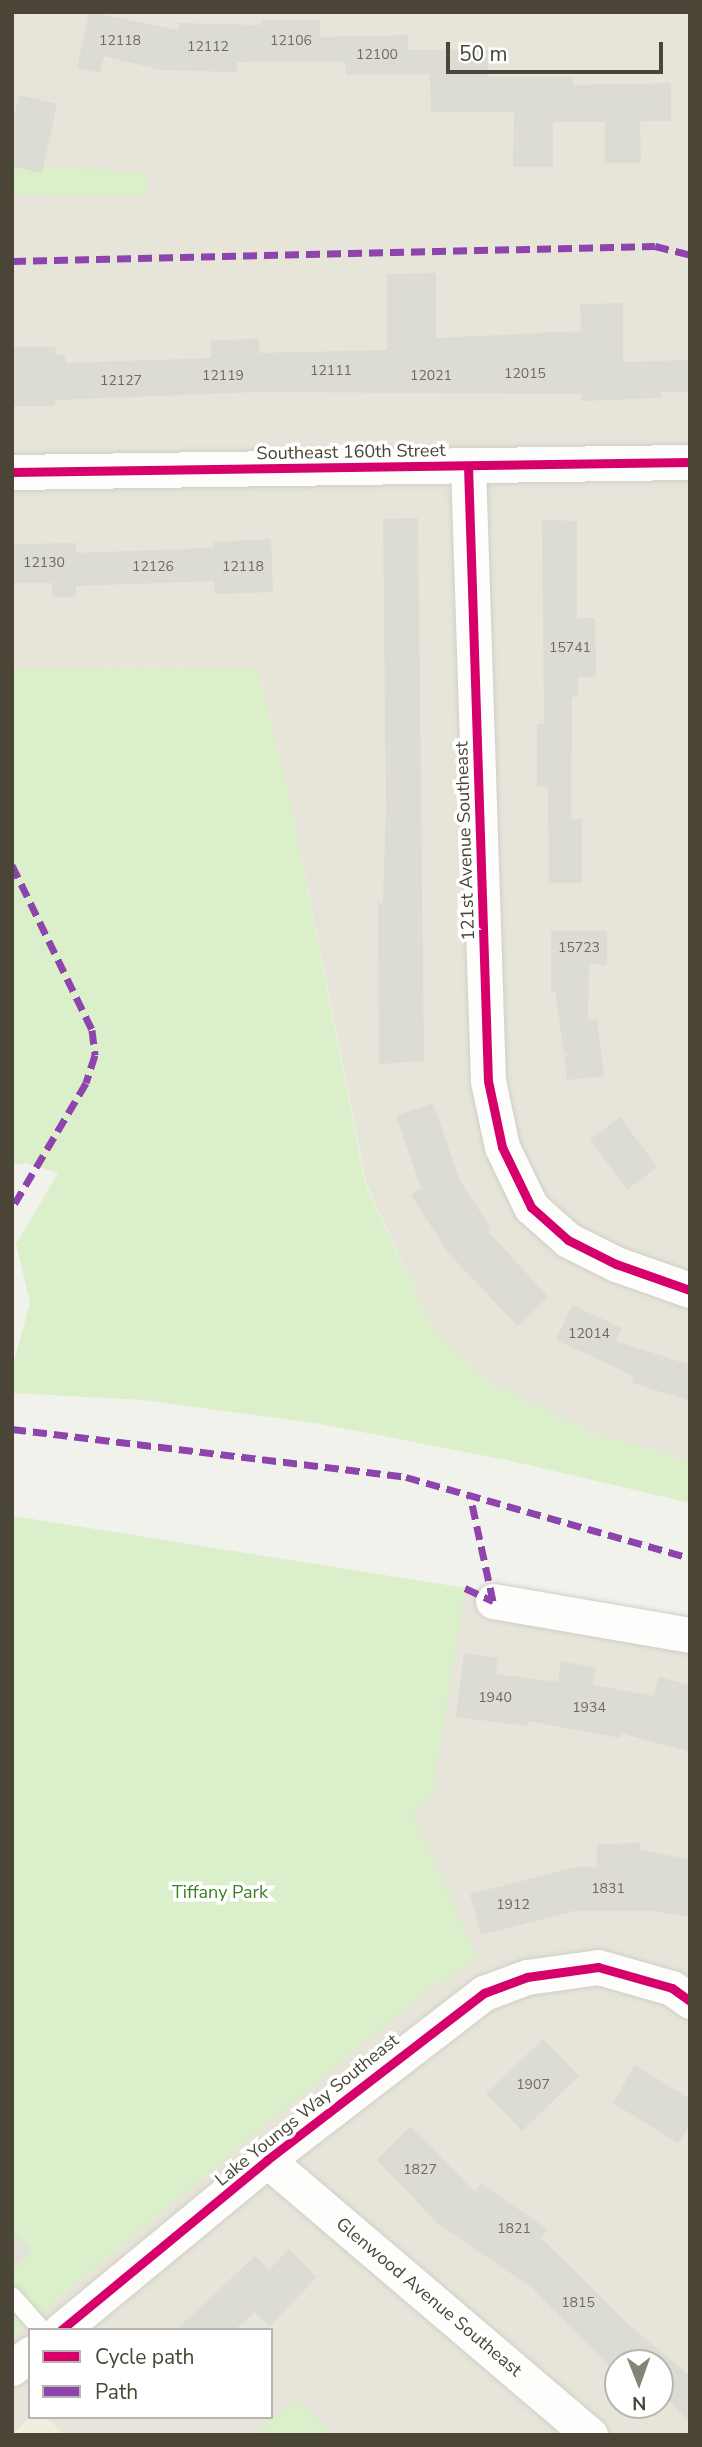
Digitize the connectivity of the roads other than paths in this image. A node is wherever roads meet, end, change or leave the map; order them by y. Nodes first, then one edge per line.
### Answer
1 (690, 462) edge
2 (468, 466) junction
3 (12, 472) edge
4 (690, 1290) edge
5 (493, 1601) dead end
6 (690, 1635) edge
7 (690, 2001) edge
8 (267, 2160) junction
9 (12, 2296) edge
10 (40, 2328) edge
11 (63, 2328) edge
12 (28, 2356) edge
13 (12, 2368) edge
14 (590, 2435) edge

1 - 2 street, Southeast 160th Street
2 - 3 street, Southeast 160th Street
2 - 4 street, 121st Avenue Southeast
5 - 6 street
7 - 8 street, Lake Youngs Way Southeast
8 - 11 street, Lake Youngs Way Southeast
8 - 14 street, Glenwood Avenue Southeast
9 - 10 lane
12 - 13 street

